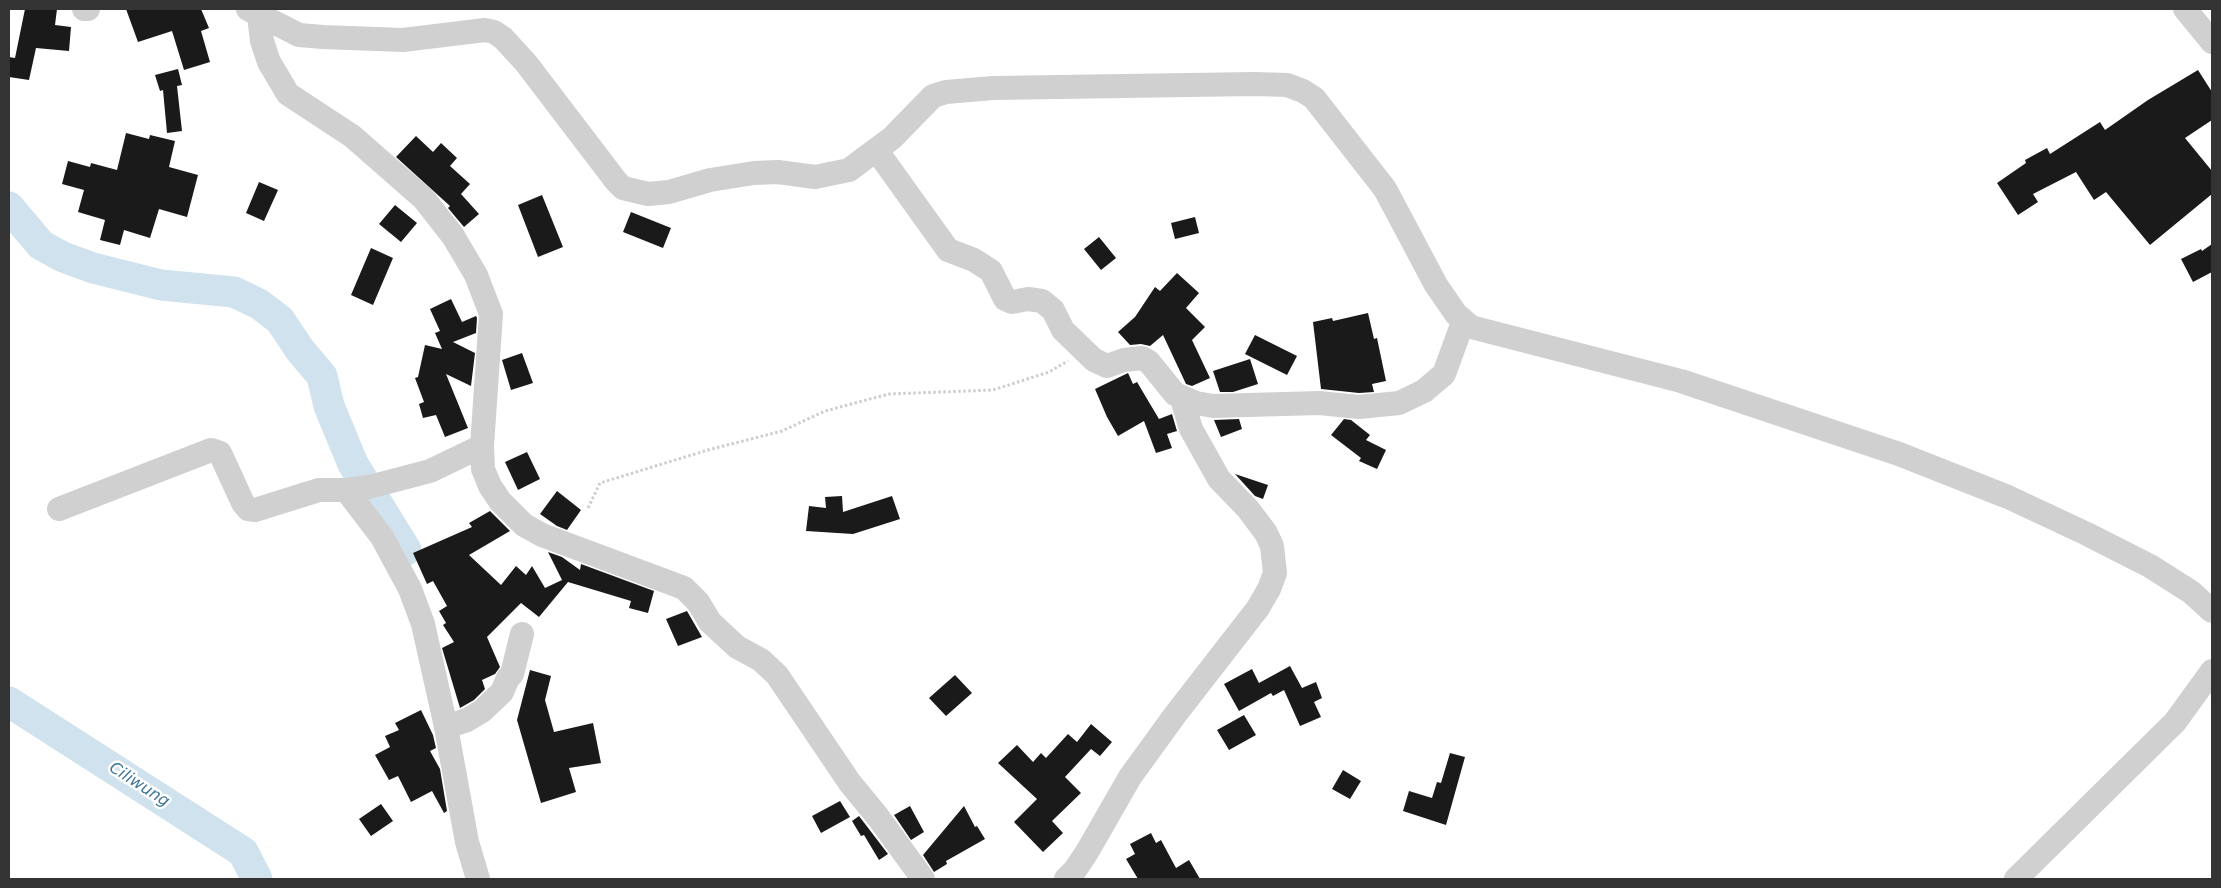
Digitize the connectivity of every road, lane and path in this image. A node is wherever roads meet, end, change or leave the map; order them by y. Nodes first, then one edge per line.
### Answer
1 (84, 9) edge
2 (88, 9) edge
3 (2185, 9) edge
4 (250, 11) edge
5 (2212, 42) edge
6 (877, 151) junction
7 (1463, 322) junction
8 (1084, 352) junction
9 (1182, 399) junction
10 (482, 446) junction
11 (351, 489) junction
12 (588, 508) dead end
13 (59, 509) dead end
14 (2212, 611) edge
15 (522, 634) dead end
16 (2212, 671) edge
17 (455, 724) junction
18 (478, 879) edge
19 (923, 879) edge
20 (1066, 879) edge
21 (2016, 879) edge

1 - 2 street
3 - 5 street
4 - 6 street
4 - 10 street
6 - 7 street
6 - 8 street
7 - 9 street
7 - 14 street
8 - 9 street
8 - 12 path
9 - 20 street
10 - 11 street
10 - 19 street
11 - 13 street
11 - 17 street
15 - 17 street
16 - 21 street
17 - 18 street

